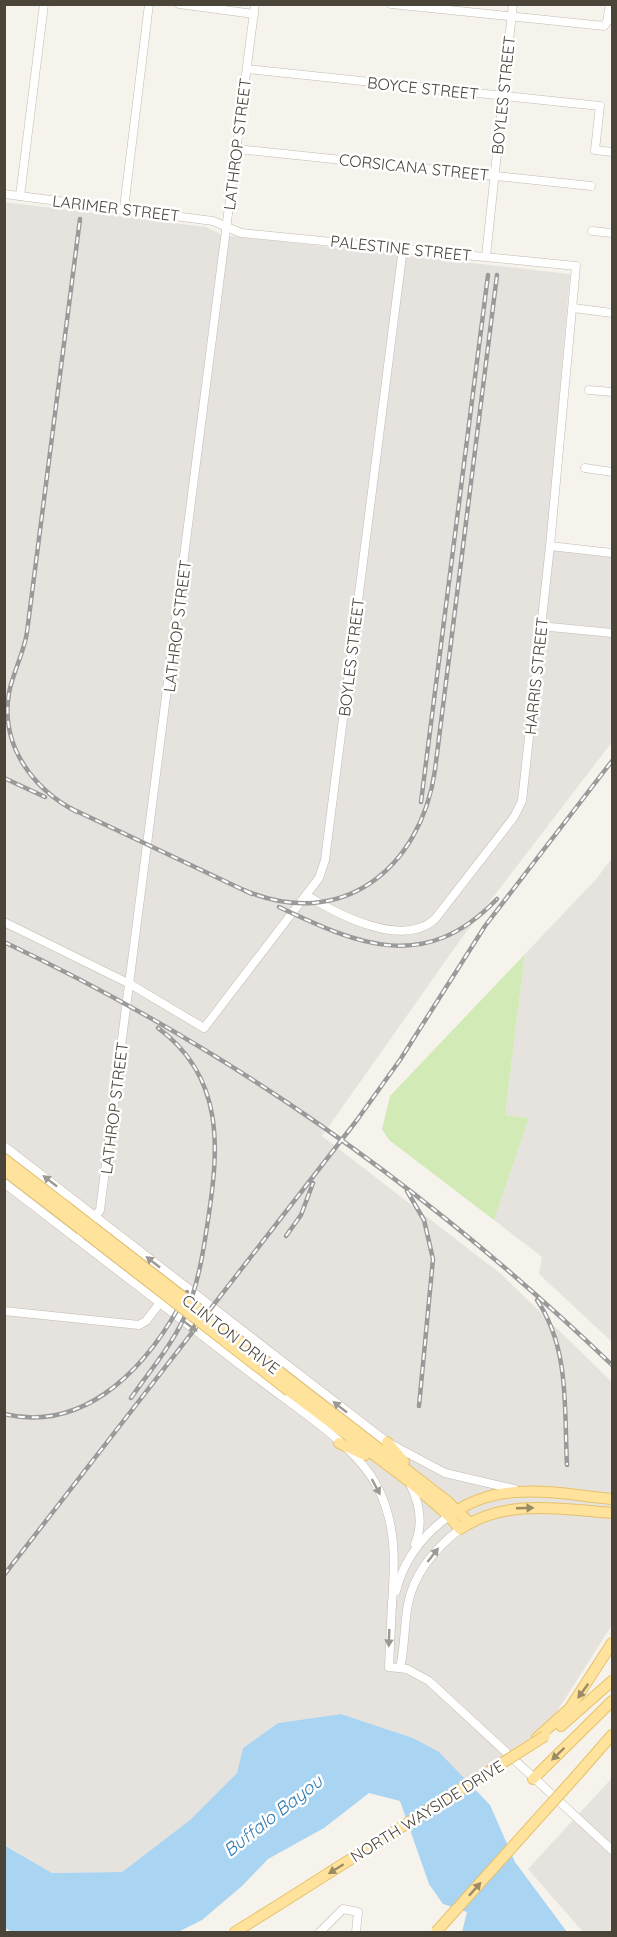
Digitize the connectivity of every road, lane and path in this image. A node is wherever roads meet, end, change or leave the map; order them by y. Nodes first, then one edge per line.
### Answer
1 (44, 4) edge
2 (149, 4) edge
3 (178, 4) edge
4 (255, 4) edge
5 (391, 4) edge
6 (513, 4) edge
7 (610, 4) edge
8 (254, 14) junction
9 (512, 17) junction
10 (247, 69) junction
11 (503, 96) junction
12 (237, 149) junction
13 (612, 152) edge
14 (495, 175) junction
15 (591, 186) dead end
16 (4, 194) edge
17 (20, 196) junction
18 (124, 208) junction
19 (227, 227) junction
20 (592, 231) dead end
21 (612, 233) edge
22 (403, 248) junction
23 (486, 256) junction
24 (576, 266) joint
25 (573, 309) junction
26 (612, 313) edge
27 (589, 390) dead end
28 (612, 392) edge
29 (585, 468) dead end
30 (612, 472) edge
31 (550, 546) junction
32 (612, 553) edge
33 (540, 626) junction
34 (612, 633) edge
35 (306, 895) junction
36 (4, 922) edge
37 (130, 984) junction
38 (4, 1146) edge
39 (4, 1159) edge
40 (4, 1170) edge
41 (4, 1183) edge
42 (61, 1209) junction
43 (95, 1217) junction
44 (78, 1239) junction
45 (177, 1280) junction
46 (160, 1302) junction
47 (4, 1311) edge
48 (292, 1387) junction
49 (387, 1442) junction
50 (339, 1443) junction
51 (394, 1471) junction
52 (410, 1482) junction
53 (423, 1482) junction
54 (534, 1491) junction
55 (548, 1492) junction
56 (612, 1499) edge
57 (546, 1508) junction
58 (453, 1513) junction
59 (612, 1513) edge
60 (465, 1526) junction
61 (412, 1553) junction
62 (392, 1605) junction
63 (612, 1644) edge
64 (400, 1668) junction
65 (612, 1681) edge
66 (612, 1701) edge
67 (545, 1734) junction
68 (612, 1736) edge
69 (612, 1743) edge
70 (588, 1764) junction
71 (533, 1779) junction
72 (612, 1850) edge
73 (235, 1932) edge
74 (320, 1932) edge
75 (356, 1932) edge
76 (436, 1932) edge

1 - 17 street
2 - 18 street
3 - 8 street
4 - 8 street, LATHROP STREET
5 - 9 street
6 - 9 street, BOYLES STREET
7 - 9 street
8 - 10 street, LATHROP STREET
9 - 11 street, BOYLES STREET
10 - 11 street, BOYCE STREET
10 - 12 street, LATHROP STREET
11 - 13 street, BOYCE STREET
11 - 14 street, BOYLES STREET
12 - 14 street, CORSICANA STREET
12 - 19 street, LATHROP STREET
14 - 15 street, CORSICANA STREET
14 - 23 street, BOYLES STREET
16 - 17 street, LARIMER STREET
17 - 18 street, LARIMER STREET
18 - 19 street, LARIMER STREET
19 - 22 street, PALESTINE STREET
19 - 37 street, LATHROP STREET
20 - 21 street
22 - 23 street, PALESTINE STREET
22 - 35 street, BOYLES STREET
23 - 24 street, PALESTINE STREET
24 - 25 street, HARRIS STREET
25 - 26 street
25 - 31 street, HARRIS STREET
27 - 28 street
29 - 30 street
31 - 32 street
31 - 33 street, HARRIS STREET
33 - 34 street
33 - 35 street, HARRIS STREET
35 - 37 street, BOYLES STREET
36 - 37 street
37 - 43 street, LATHROP STREET
43 -> 38 street
39 - 42 main road, CLINTON DRIVE
40 - 42 main road, CLINTON DRIVE
41 - 44 street
42 - 48 main road, CLINTON DRIVE, bridge
43 - 44 street, LATHROP STREET
45 -> 43 street
44 - 46 street
45 - 46 street
49 -> 45 street
46 - 47 street
46 -> 50 street
48 - 51 main road, CLINTON DRIVE
48 - 53 main road, CLINTON DRIVE
49 - 53 main road
49 - 54 street
50 - 51 main road
50 -> 62 street
51 - 52 main road, CLINTON DRIVE
52 - 58 main road, CLINTON DRIVE
52 - 61 street
53 - 58 main road, CLINTON DRIVE
54 - 55 main road
54 - 58 main road
55 - 56 main road
55 - 57 main road
57 - 59 main road
60 -> 57 main road
58 - 60 main road, CLINTON DRIVE
58 - 61 street
64 -> 60 street
61 - 62 street
62 -> 64 street
63 -> 67 main road
64 - 71 street
65 - 67 main road, NORTH WAYSIDE DRIVE
66 -> 71 main road
67 -> 73 main road, NORTH WAYSIDE DRIVE, bridge
68 - 70 main road
69 - 70 main road
76 -> 70 main road, bridge
71 - 72 street
74 - 75 street

